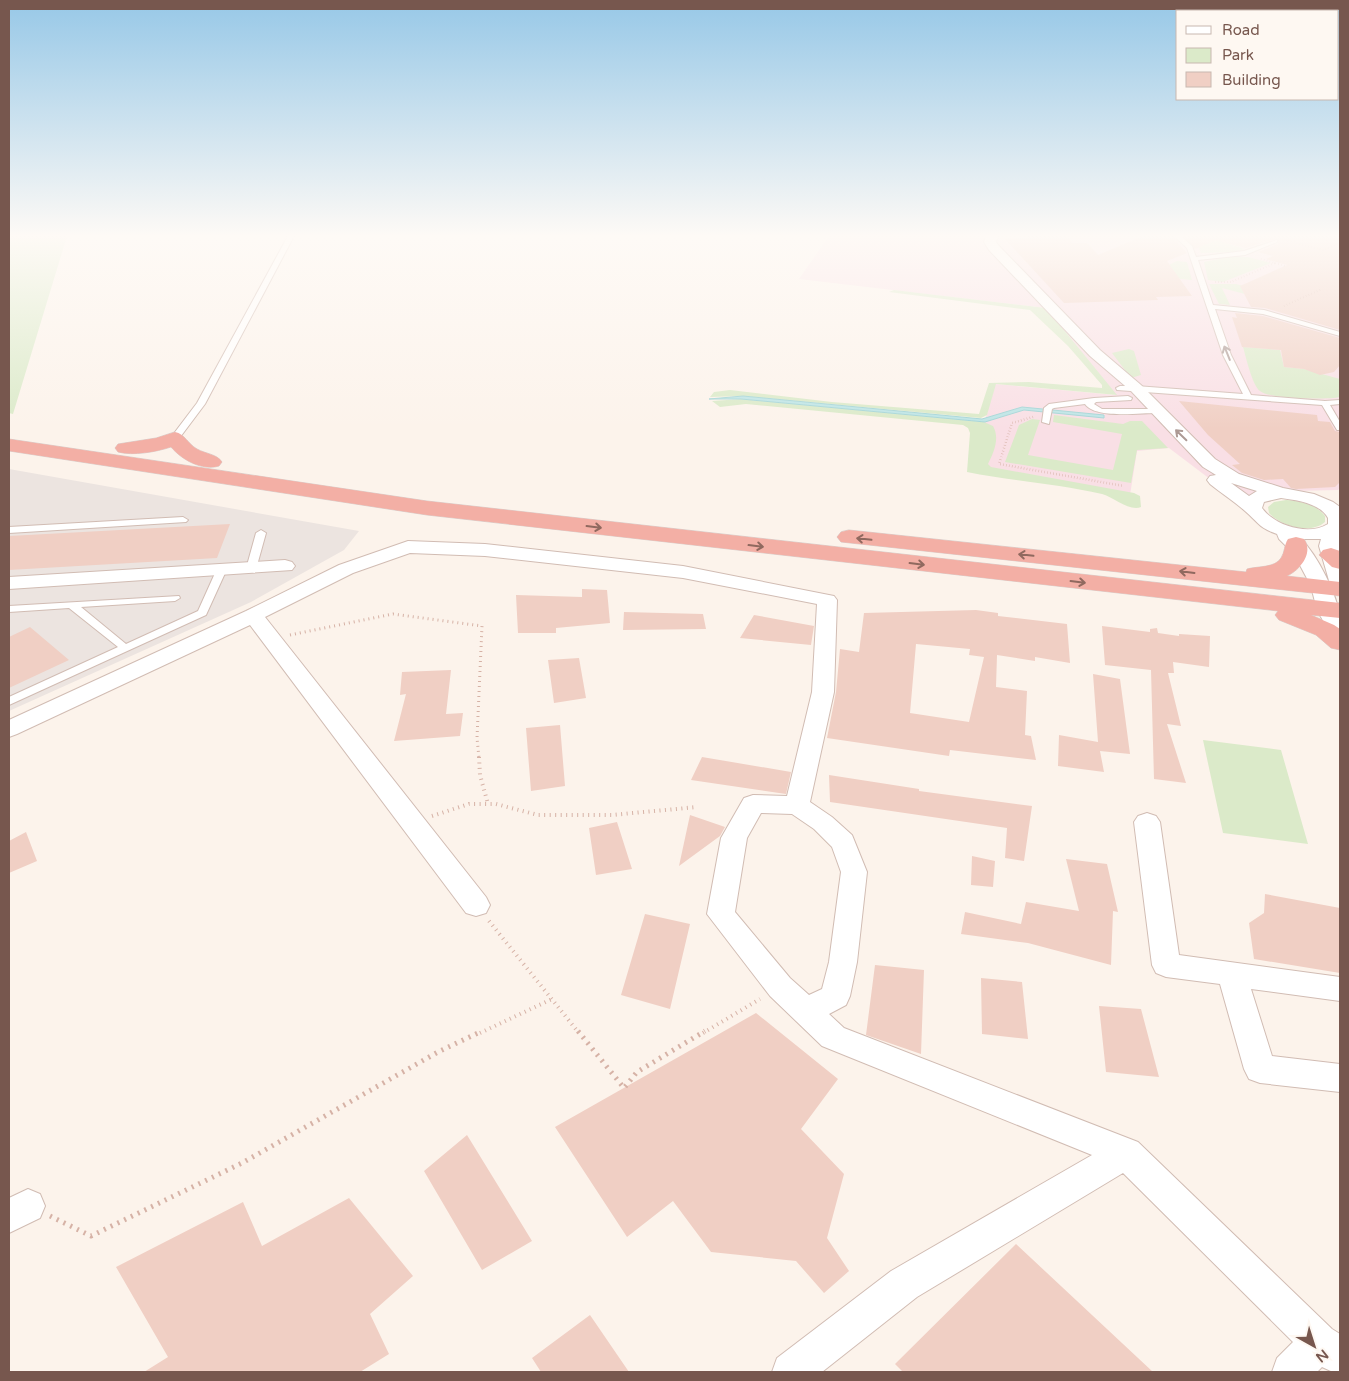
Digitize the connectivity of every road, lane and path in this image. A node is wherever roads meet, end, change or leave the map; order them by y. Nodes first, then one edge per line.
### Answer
1 (256, 300) edge
2 (1044, 300) edge
3 (1209, 300) edge
4 (1297, 300) edge
5 (1211, 307) junction
6 (1252, 310) junction
7 (1340, 334) edge
8 (1128, 392) junction
9 (1248, 397) junction
10 (1094, 400) junction
11 (1340, 402) edge
12 (1325, 403) junction
13 (1149, 412) junction
14 (1047, 415) joint
15 (1340, 428) edge
16 (9, 430) edge
17 (175, 438) junction
18 (9, 445) edge
19 (125, 448) junction
20 (212, 462) junction
21 (1124, 486) dead end
22 (1281, 493) junction
23 (1333, 501) edge
24 (1253, 508) junction
25 (183, 520) dead end
26 (1337, 524) edge
27 (1278, 528) junction
28 (9, 530) edge
29 (261, 533) dead end
30 (1296, 544) junction
31 (1336, 559) edge
32 (285, 566) dead end
33 (251, 569) junction
34 (221, 571) junction
35 (9, 583) edge
36 (1334, 586) edge
37 (1230, 588) junction
38 (175, 598) dead end
39 (72, 605) junction
40 (14, 608) edge
41 (1334, 610) edge
42 (9, 612) edge
43 (252, 615) junction
44 (1340, 634) edge
45 (271, 638) junction
46 (1340, 642) edge
47 (125, 648) junction
48 (9, 701) edge
49 (9, 729) edge
50 (488, 804) junction
51 (798, 805) junction
52 (697, 807) dead end
53 (412, 822) junction
54 (1147, 822) dead end
55 (476, 905) joint
56 (1232, 974) junction
57 (780, 987) junction
58 (1340, 989) edge
59 (552, 999) junction
60 (807, 1011) junction
61 (1340, 1078) edge
62 (1126, 1153) junction
63 (18, 1211) edge
64 (1330, 1349) edge
65 (791, 1372) edge
66 (1291, 1372) edge

1 - 17 lane
2 - 8 street
3 - 5 lane
4 - 6 path
5 - 6 lane
9 -> 5 lane
6 - 7 lane
8 - 9 lane
8 - 10 lane
8 - 13 street
9 - 12 lane
10 - 13 lane
10 - 14 lane
11 - 12 lane
12 - 15 lane
22 -> 13 street
13 - 24 street
14 - 21 path
16 - 19 highway
17 - 19 highway
17 - 20 highway
18 -> 37 highway
19 - 20 highway
37 -> 20 highway
22 - 23 street
22 - 24 street
23 - 26 street
24 - 27 street
25 - 28 lane
26 - 27 street
26 - 31 street
27 - 30 street
29 - 33 lane
30 - 36 street
30 - 37 highway
31 - 36 street
32 - 33 street
33 - 34 street
34 - 35 street
34 - 47 lane
36 - 37 highway
36 - 41 street
37 - 41 highway
37 - 46 highway
38 - 39 lane
39 - 40 lane
39 - 47 lane
40 - 42 lane
41 - 44 street
43 - 45 street
43 - 49 street
43 - 51 street
45 - 50 path
45 - 53 street
47 - 48 lane
50 - 52 path
50 - 53 path
51 - 57 street
51 - 60 street
53 - 55 street
54 - 56 street
55 - 59 path
56 - 58 street
56 - 61 street
57 - 59 path
57 - 60 street
59 - 63 path
60 - 62 street
62 - 64 street
62 - 65 street
64 - 66 street

